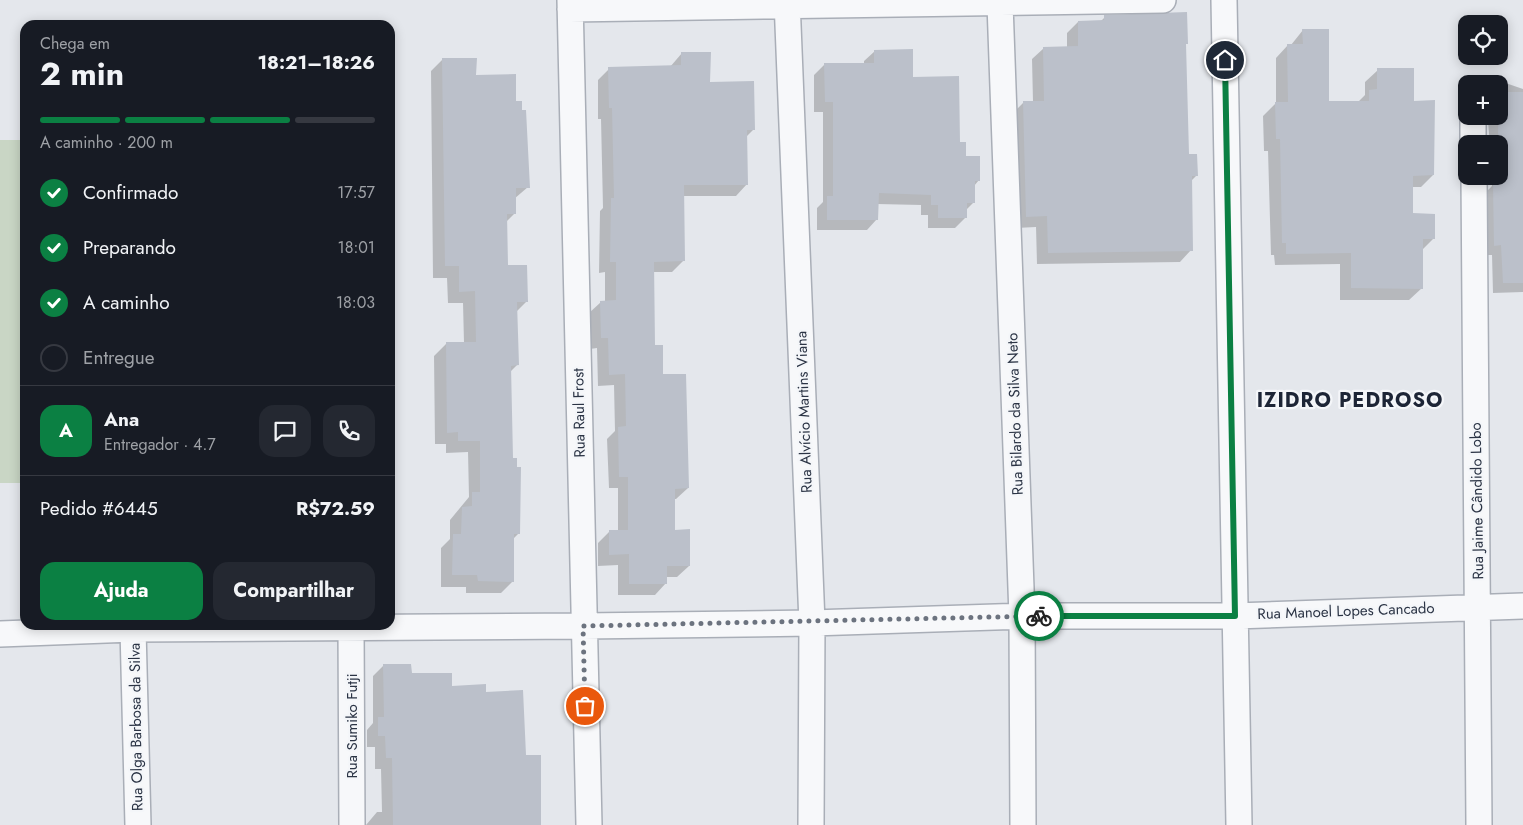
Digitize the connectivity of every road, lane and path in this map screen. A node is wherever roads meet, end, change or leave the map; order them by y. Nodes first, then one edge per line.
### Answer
1 (1163, 0) edge
2 (1224, 0) edge
3 (787, 2) edge
4 (570, 4) edge
5 (1000, 4) junction
6 (1474, 185) edge
7 (1523, 606) edge
8 (1478, 607) junction
9 (1022, 616) junction
10 (1235, 616) junction
11 (812, 623) junction
12 (395, 626) edge
13 (583, 626) junction
14 (106, 630) edge
15 (133, 630) edge
16 (351, 630) edge
17 (0, 634) edge
18 (138, 825) edge
19 (352, 825) edge
20 (589, 825) edge
21 (811, 825) edge
22 (1023, 825) edge
23 (1239, 825) edge
24 (1479, 825) edge

1 - 5 street
2 - 10 street
3 - 4 street
3 - 5 street
3 - 11 street, Rua Alvício Martins Viana
4 - 13 street, Rua Raul Frost
5 - 9 street, Rua Bilardo da Silva Neto
6 - 8 street, Rua Jaime Cândido Lobo
7 - 8 street, Rua Manoel Lopes Cancado
8 - 10 street, Rua Manoel Lopes Cancado
8 - 24 street, Rua Jaime Cândido Lobo
9 - 10 street, Rua Manoel Lopes Cancado
9 - 11 street, Rua Manoel Lopes Cancado
9 - 22 street, Rua Bilardo da Silva Neto
10 - 23 street
11 - 13 street, Rua Manoel Lopes Cancado
11 - 21 street, Rua Alvício Martins Viana
12 - 13 street, Rua Manoel Lopes Cancado
13 - 20 street, Rua Raul Frost
14 - 17 street, Rua Manoel Lopes Cancado
15 - 18 street, Rua Olga Barbosa da Silva
16 - 19 street, Rua Sumiko Futji

